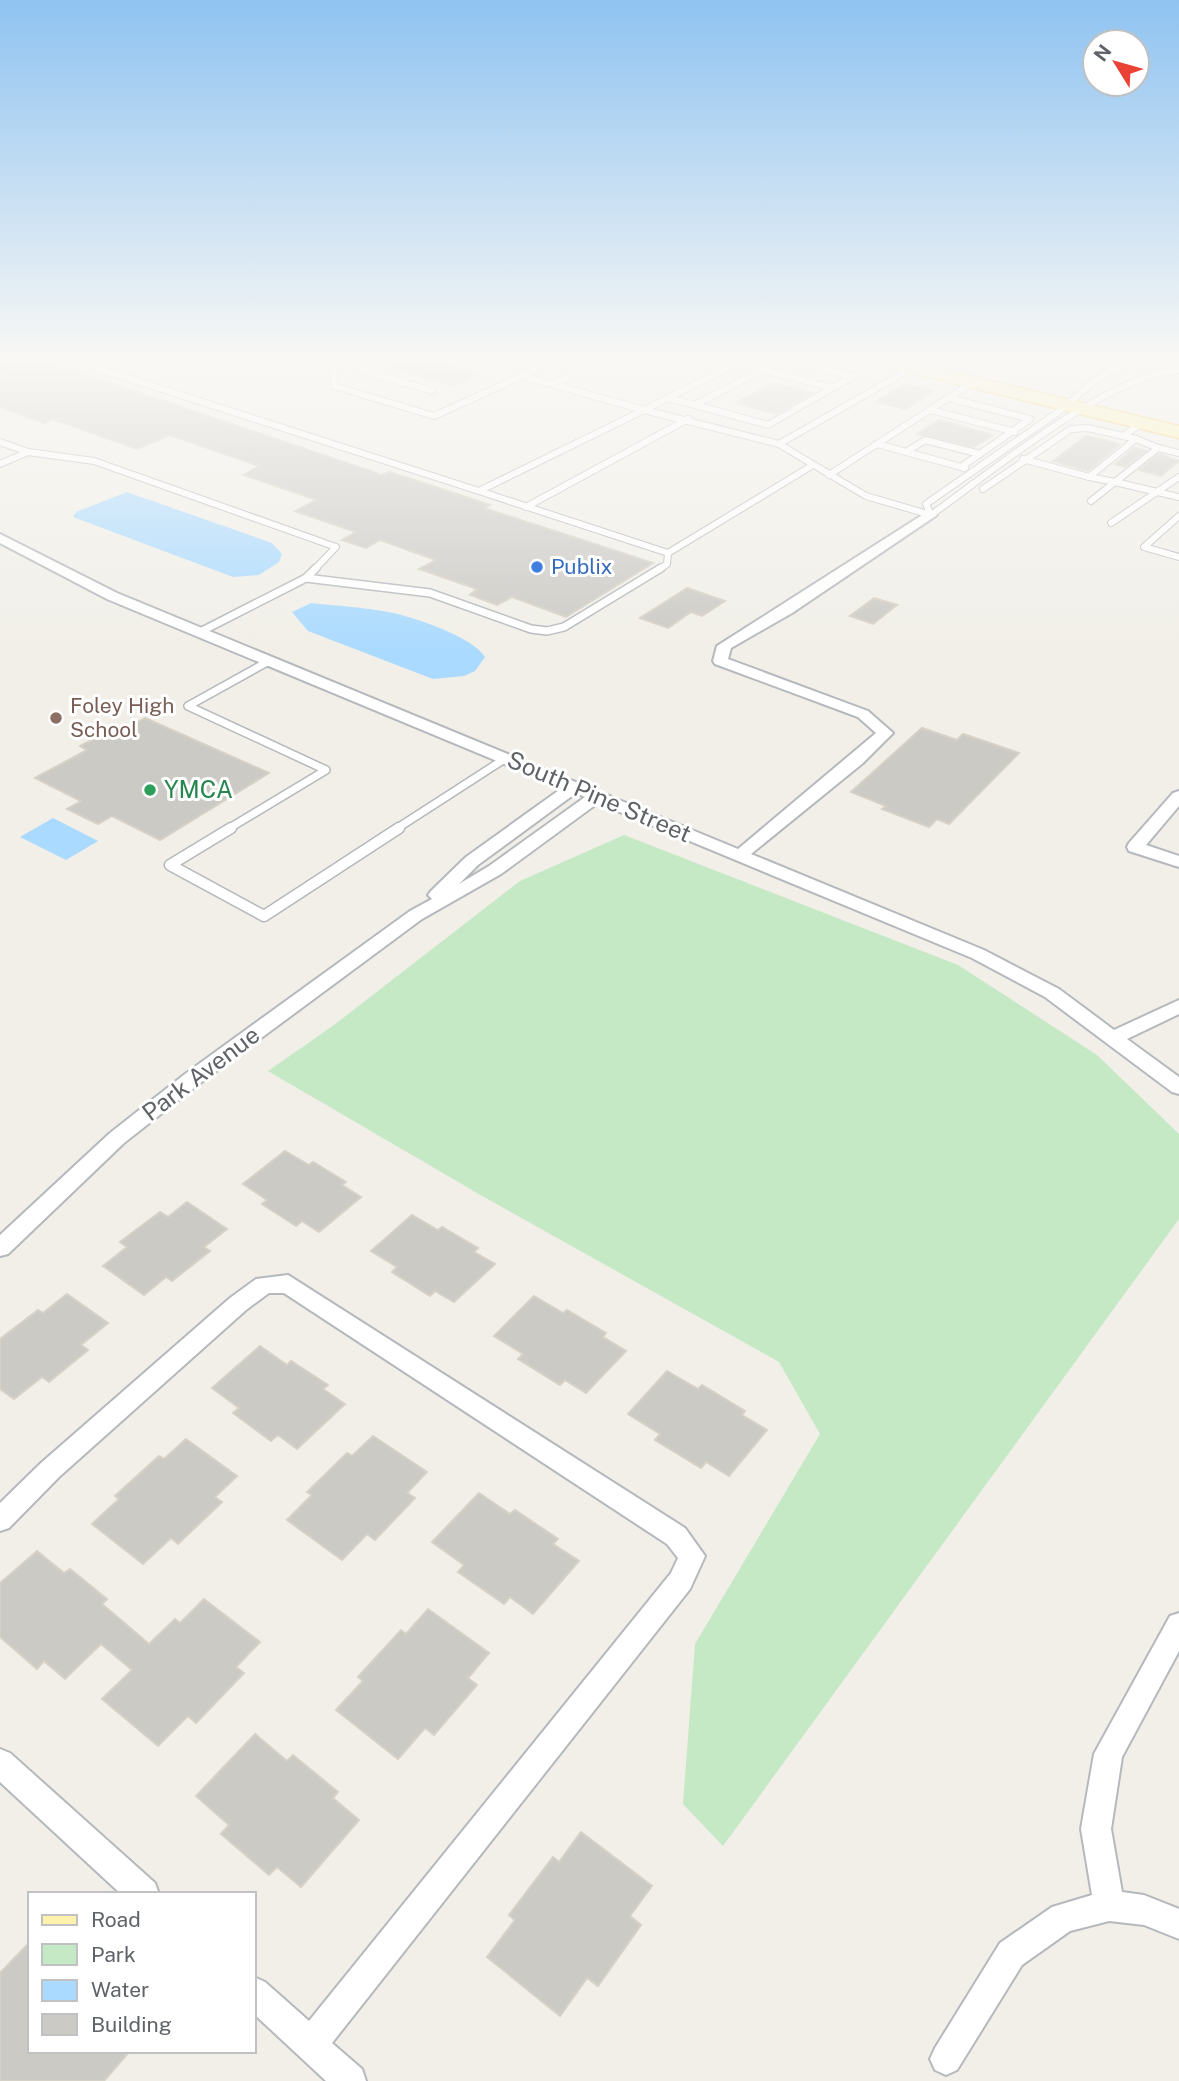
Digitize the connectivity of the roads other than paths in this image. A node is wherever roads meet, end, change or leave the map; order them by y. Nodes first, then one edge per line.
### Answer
1 (80, 459) edge
2 (380, 459) edge
3 (544, 459) edge
4 (614, 459) edge
5 (803, 459) edge
6 (854, 459) edge
7 (932, 459) edge
8 (971, 459) edge
9 (992, 459) edge
10 (1012, 459) edge
11 (1014, 459) edge
12 (1108, 459) edge
13 (1144, 459) edge
14 (1026, 460) junction
15 (813, 465) junction
16 (961, 467) junction
17 (976, 471) junction
18 (991, 474) junction
19 (829, 475) junction
20 (1089, 477) junction
21 (1179, 477) edge
22 (1115, 482) junction
23 (983, 489) dead end
24 (479, 491) junction
25 (1161, 492) junction
26 (1179, 497) edge
27 (1091, 501) dead end
28 (526, 507) junction
29 (931, 515) junction
30 (1179, 516) edge
31 (1111, 523) dead end
32 (0, 538) edge
33 (668, 553) junction
34 (1179, 557) edge
35 (306, 578) junction
36 (200, 632) junction
37 (269, 662) junction
38 (506, 758) junction
39 (574, 787) junction
40 (597, 796) junction
41 (1179, 796) edge
42 (740, 855) junction
43 (1179, 862) edge
44 (416, 915) junction
45 (1179, 1006) edge
46 (1115, 1037) junction
47 (1179, 1087) edge
48 (0, 1248) edge
49 (0, 1520) edge
50 (1179, 1625) edge
51 (0, 1763) edge
52 (142, 1892) edge
53 (1109, 1906) junction
54 (1179, 1924) edge
55 (256, 1995) edge
56 (310, 2045) junction
57 (946, 2059) dead end
58 (350, 2081) edge

1 - 35 lane
2 - 24 lane
3 - 24 lane
4 - 28 lane
5 - 15 lane
6 - 19 lane
7 - 16 lane
8 - 16 lane
9 - 17 lane
10 - 18 lane
11 - 14 lane
12 - 20 lane
13 - 22 lane
14 - 20 lane
14 - 23 lane
15 - 19 lane
15 - 33 lane
16 - 17 lane
17 - 18 lane
17 - 29 lane
18 - 29 lane
19 - 29 lane
20 - 22 lane
21 - 25 lane
22 - 25 lane
22 - 27 lane
24 - 28 lane
25 - 26 lane
25 - 31 lane
28 - 33 lane
29 - 42 street
30 - 34 lane
32 - 36 street, South Pine Street
33 - 35 lane
35 - 36 lane
36 - 37 street, South Pine Street
37 - 38 street, South Pine Street
37 - 38 lane
38 - 39 street, South Pine Street
39 - 40 street, South Pine Street
39 - 44 street, Park Avenue
40 - 42 street, South Pine Street
40 - 44 street, Park Avenue
41 - 43 street
42 - 46 street, South Pine Street
44 - 48 street, Park Avenue
45 - 46 street
46 - 47 street, South Pine Street
49 - 56 street
50 - 53 street
51 - 52 street
53 - 54 street
53 - 57 street
55 - 56 street
56 - 58 street

